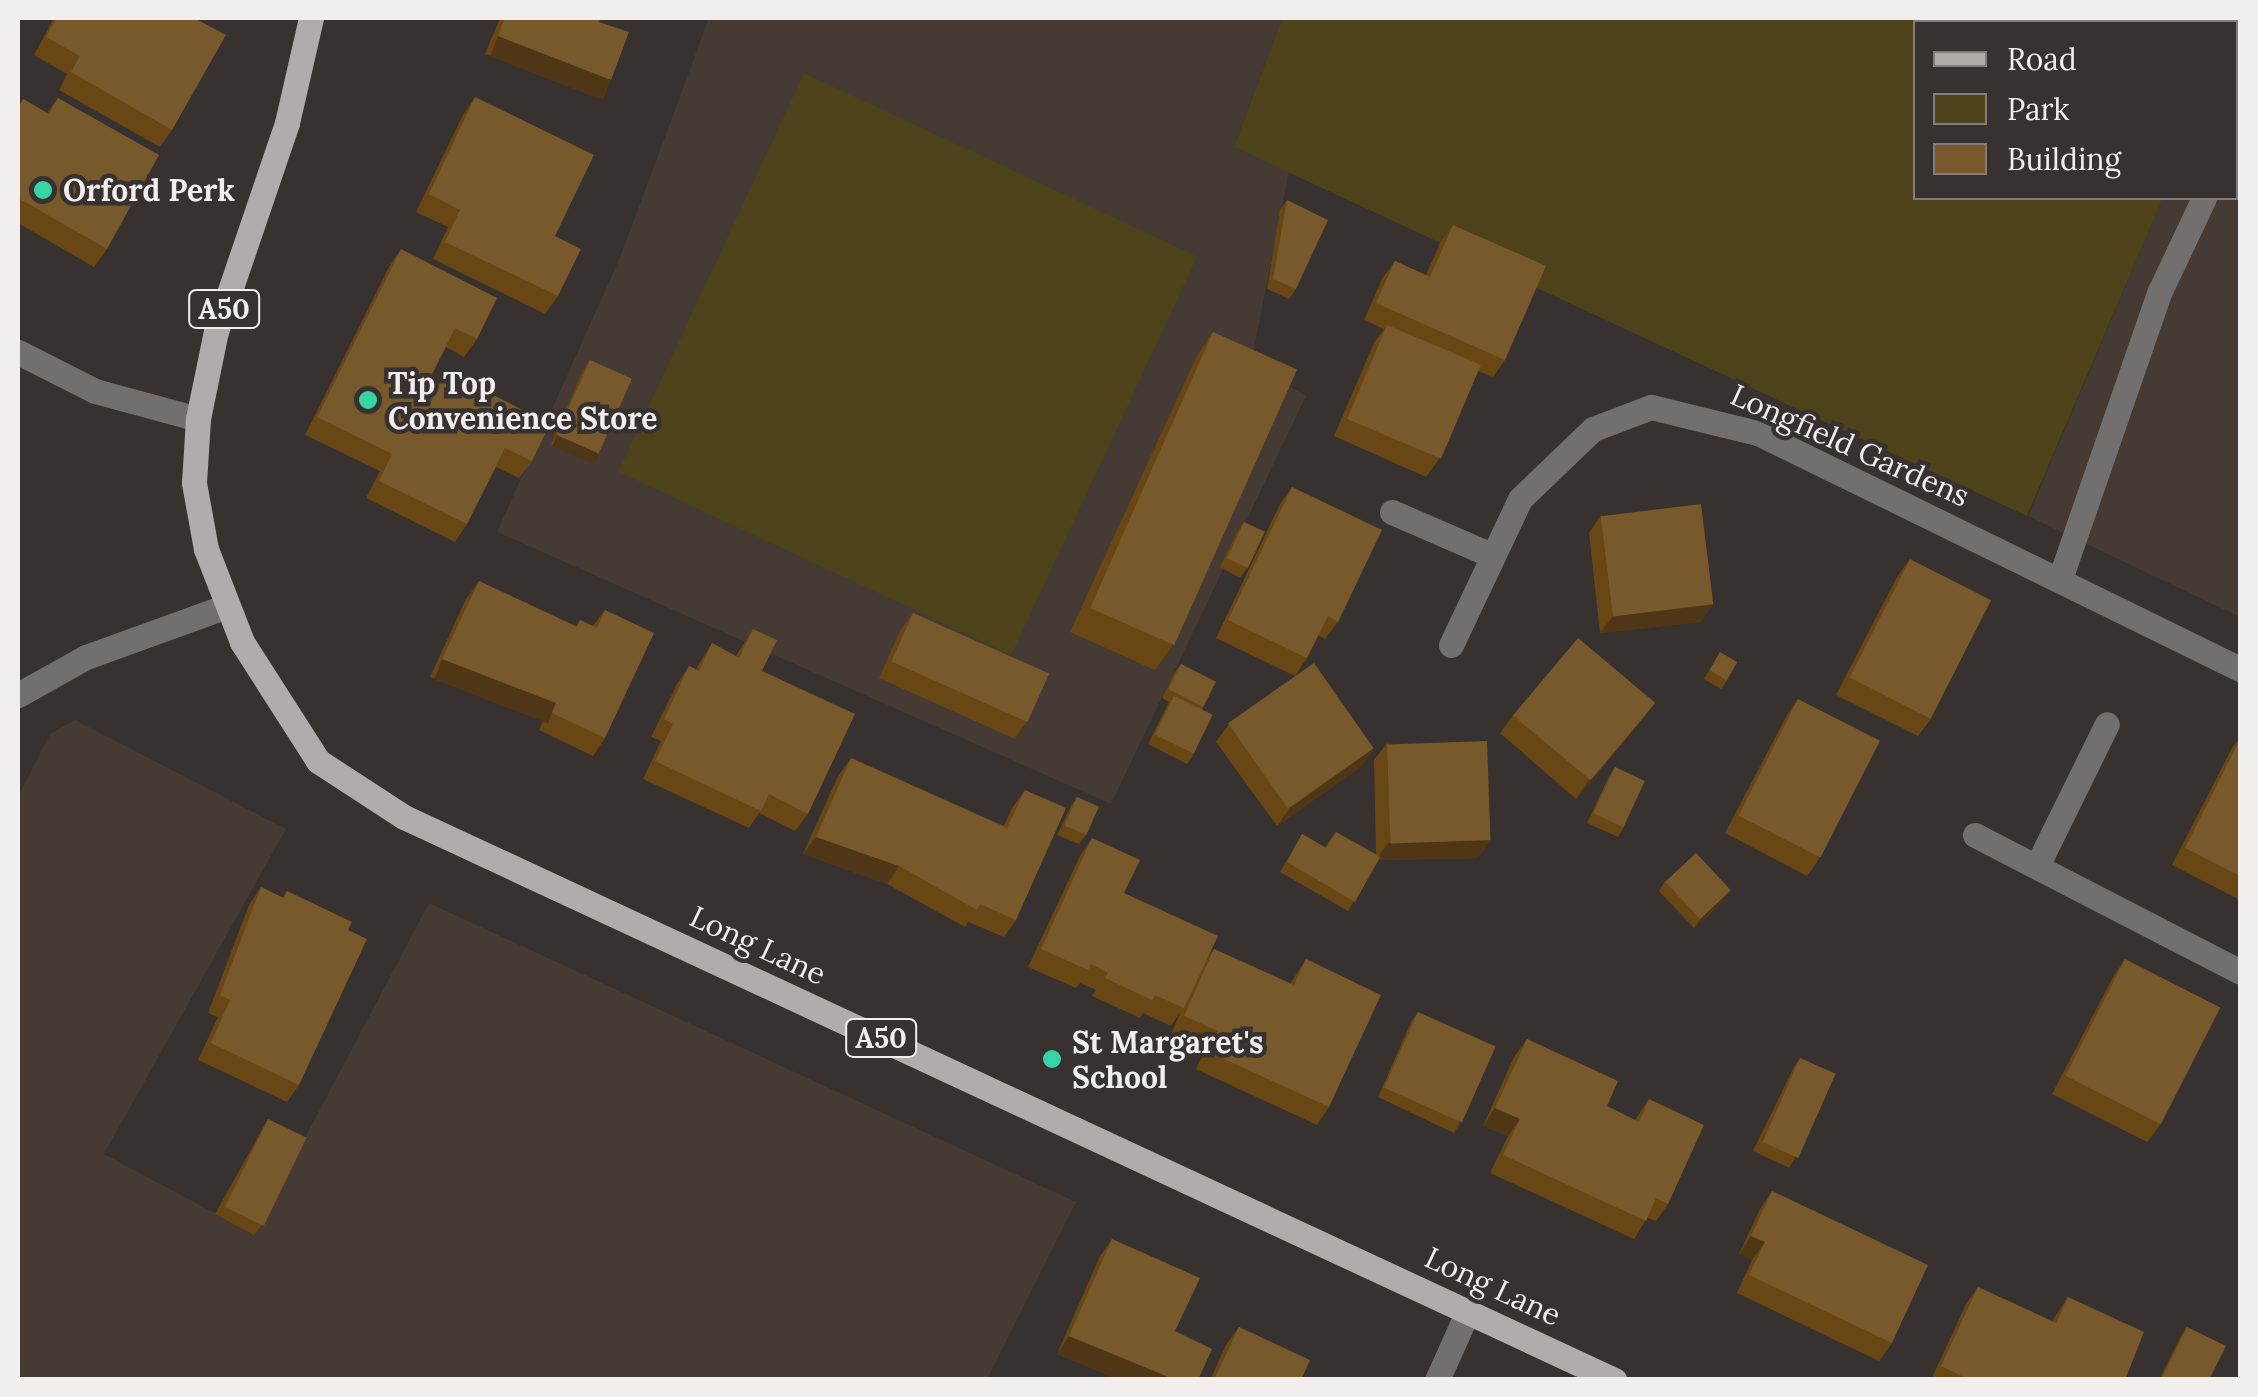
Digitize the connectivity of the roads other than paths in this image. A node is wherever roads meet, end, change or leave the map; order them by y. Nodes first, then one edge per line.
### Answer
1 (310, 18) edge
2 (2203, 200) edge
3 (18, 352) edge
4 (198, 419) junction
5 (1392, 512) dead end
6 (1490, 555) junction
7 (2060, 579) junction
8 (227, 606) junction
9 (1451, 645) dead end
10 (2240, 669) edge
11 (18, 694) edge
12 (2107, 724) dead end
13 (1975, 835) dead end
14 (2036, 866) junction
15 (2240, 972) edge
16 (1468, 1310) junction
17 (1437, 1380) edge
18 (1614, 1380) edge

1 - 4 main road, A50
2 - 7 street
3 - 4 street
4 - 8 main road, A50
5 - 6 street
6 - 7 street, Longfield Gardens
6 - 9 street, Longfield Gardens
7 - 10 street, Longfield Gardens
8 - 11 street
8 - 16 main road, Long Lane / A50
12 - 14 street
13 - 14 street
14 - 15 street
16 - 17 street
16 - 18 main road, Long Lane / A50

